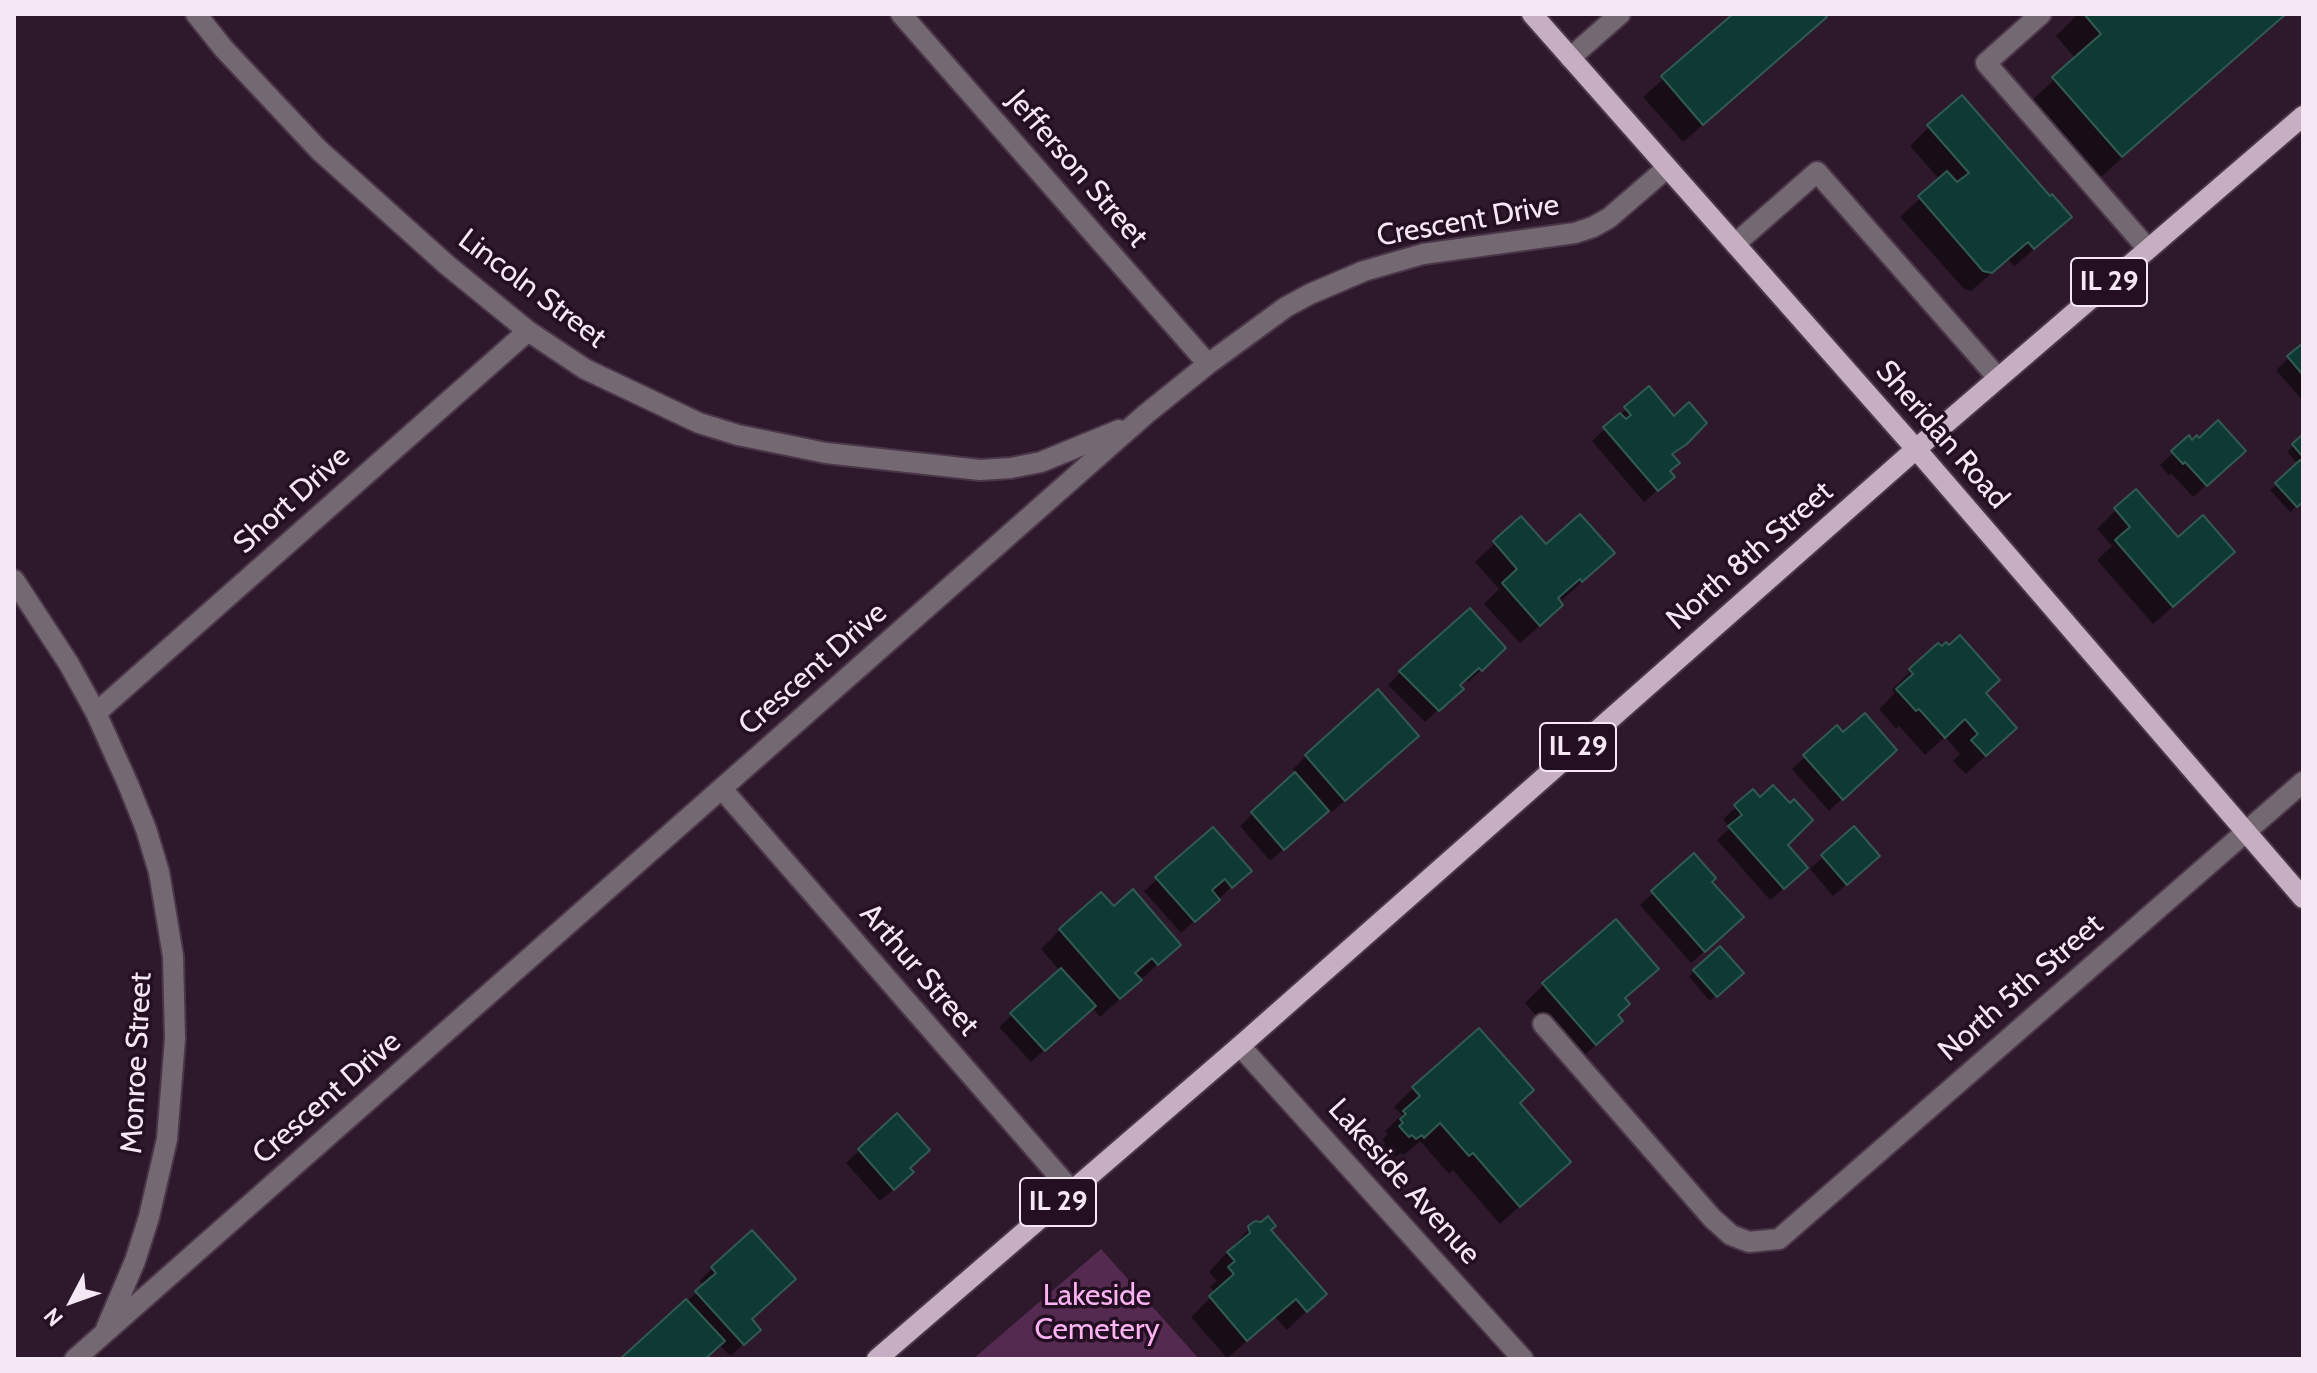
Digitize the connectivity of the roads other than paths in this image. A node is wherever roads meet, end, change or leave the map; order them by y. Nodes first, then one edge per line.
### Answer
1 (196, 14) edge
2 (901, 14) edge
3 (1532, 14) edge
4 (1620, 14) edge
5 (2041, 14) edge
6 (1570, 58) junction
7 (2303, 116) edge
8 (1667, 168) junction
9 (1735, 244) junction
10 (2148, 249) junction
11 (528, 331) junction
12 (1208, 364) junction
13 (1998, 378) junction
14 (1146, 414) junction
15 (1916, 449) junction
16 (14, 580) edge
17 (96, 713) junction
18 (2303, 782) edge
19 (722, 789) junction
20 (2246, 832) junction
21 (2303, 898) edge
22 (1543, 1024) dead end
23 (1240, 1046) junction
24 (1071, 1190) junction
25 (103, 1335) junction
26 (75, 1359) edge
27 (877, 1359) edge
28 (1523, 1359) edge

1 - 11 street, Lincoln Street
2 - 12 street, Jefferson Street
3 - 6 main road, Sheridan Road
4 - 6 street
5 - 10 street
6 - 8 main road, Sheridan Road
7 - 10 main road, North 8th Street / IL 29
8 - 9 main road, Sheridan Road
8 - 12 street, Crescent Drive
9 - 13 street
9 - 15 main road, Sheridan Road
10 - 13 main road, North 8th Street / IL 29
11 - 14 street, Lincoln Street
11 - 17 street, Short Drive
12 - 14 street, Crescent Drive
13 - 15 main road, North 8th Street / IL 29
14 - 19 street, Crescent Drive
15 - 20 main road, Sheridan Road
15 - 23 main road, North 8th Street / IL 29
16 - 17 street, Monroe Street
17 - 25 street, Monroe Street
18 - 20 street, North 5th Street
19 - 24 street, Arthur Street
19 - 25 street, Crescent Drive
20 - 21 main road, Sheridan Road
20 - 22 street, North 5th Street
23 - 24 main road, IL 29
23 - 28 street, Lakeside Avenue
24 - 27 main road, IL 29
25 - 26 street, Crescent Drive

